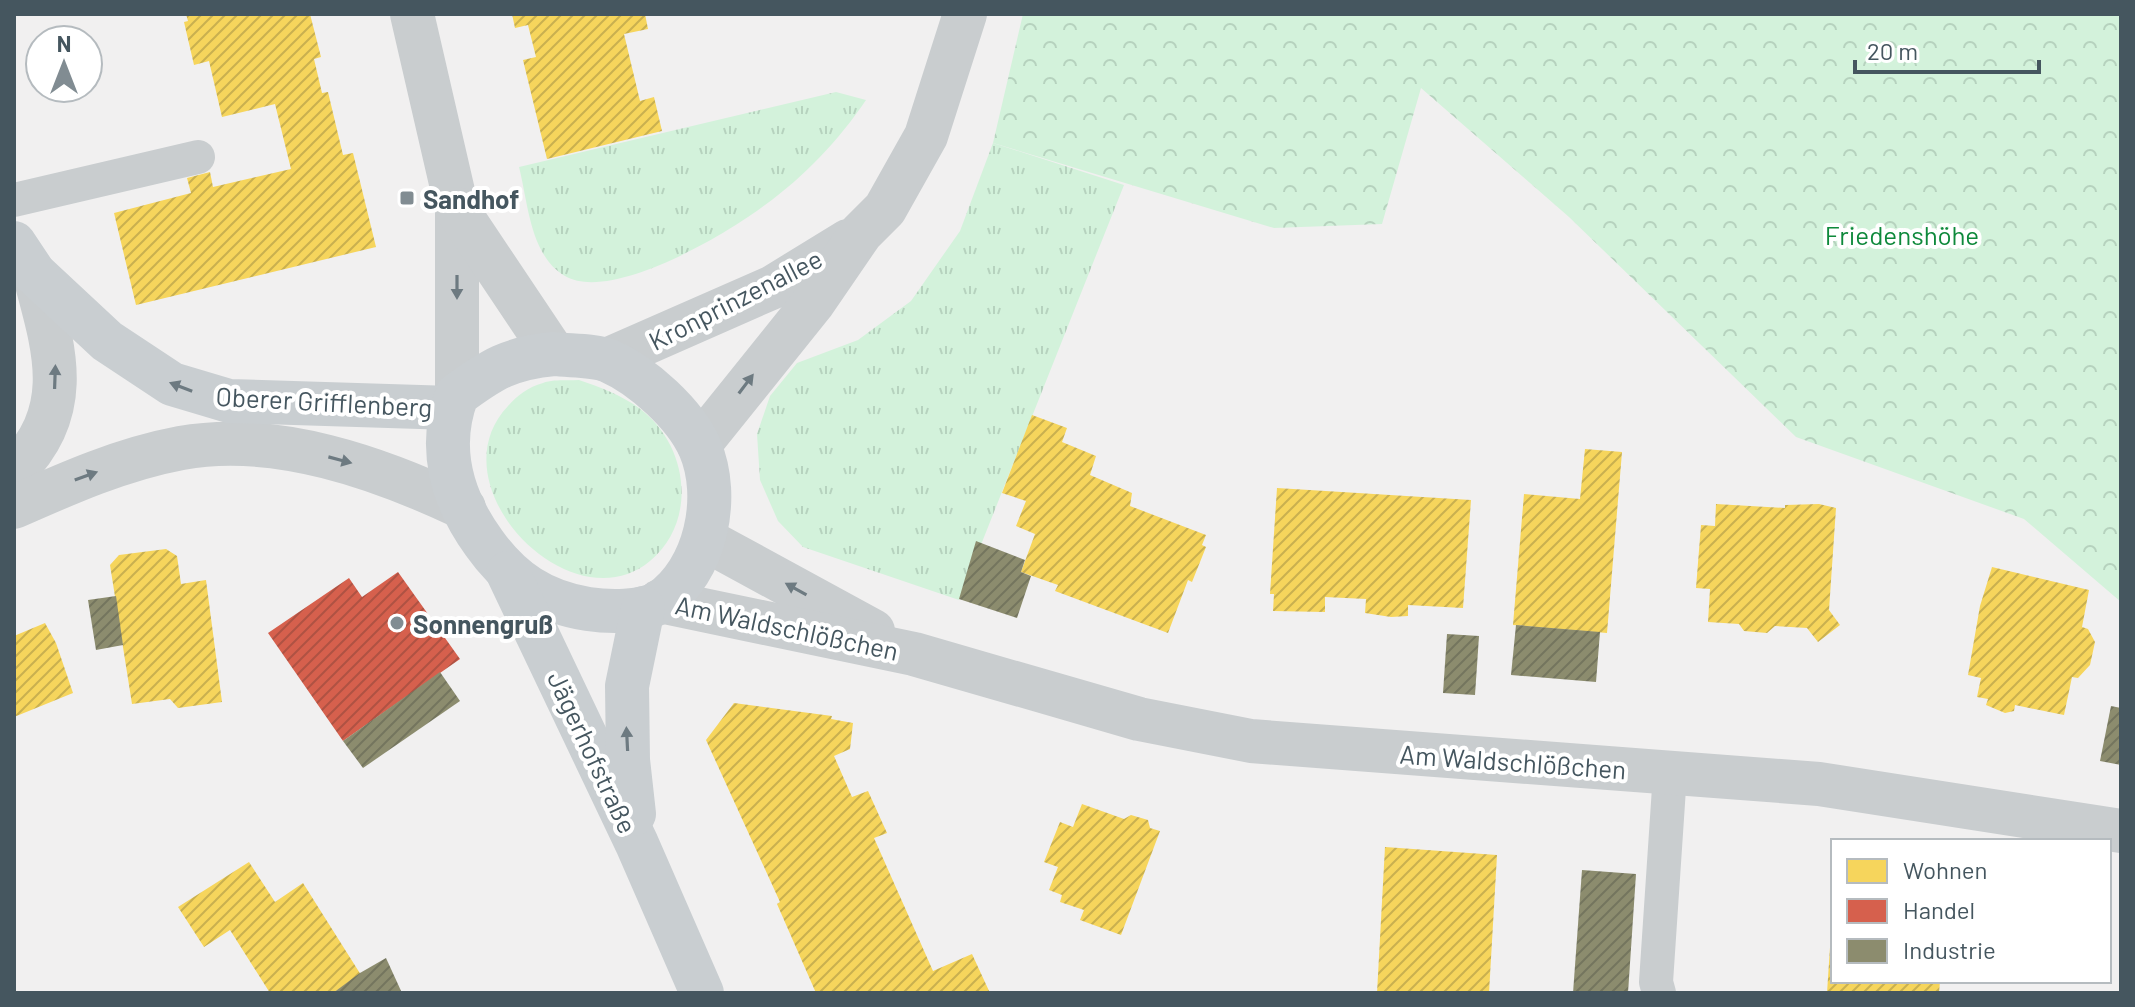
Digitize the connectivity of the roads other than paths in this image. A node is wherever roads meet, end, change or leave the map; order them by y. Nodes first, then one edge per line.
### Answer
1 (412, 14) edge
2 (965, 14) edge
3 (198, 157) dead end
4 (14, 200) edge
5 (457, 209) junction
6 (861, 233) junction
7 (24, 258) edge
8 (554, 354) junction
9 (607, 360) junction
10 (454, 401) junction
11 (699, 445) junction
12 (14, 471) edge
13 (14, 507) edge
14 (464, 508) junction
15 (704, 539) junction
16 (508, 573) junction
17 (652, 605) junction
18 (914, 654) junction
19 (1670, 773) junction
20 (2121, 831) edge
21 (637, 844) junction
22 (702, 993) edge
23 (1659, 993) edge

1 - 5 street
2 - 6 street, Kronprinzenallee
3 - 4 lane
5 - 8 street
5 -> 10 street
6 - 9 street, Kronprinzenallee
11 -> 6 street, Kronprinzenallee
10 -> 7 main road, Oberer Grifflenberg
12 -> 7 street
8 - 9 main road
8 - 10 main road
9 - 11 main road
10 - 14 main road
11 - 15 main road
13 -> 14 street
14 - 16 main road
15 - 17 main road
18 -> 15 street, Am Waldschlößchen
16 - 17 main road
16 - 21 main road, Jägerhofstraße
17 - 18 street, Am Waldschlößchen
21 -> 17 main road, Jägerhofstraße
18 - 19 street, Am Waldschlößchen
19 - 20 street, Am Waldschlößchen
19 - 23 lane
21 - 22 main road, Jägerhofstraße

